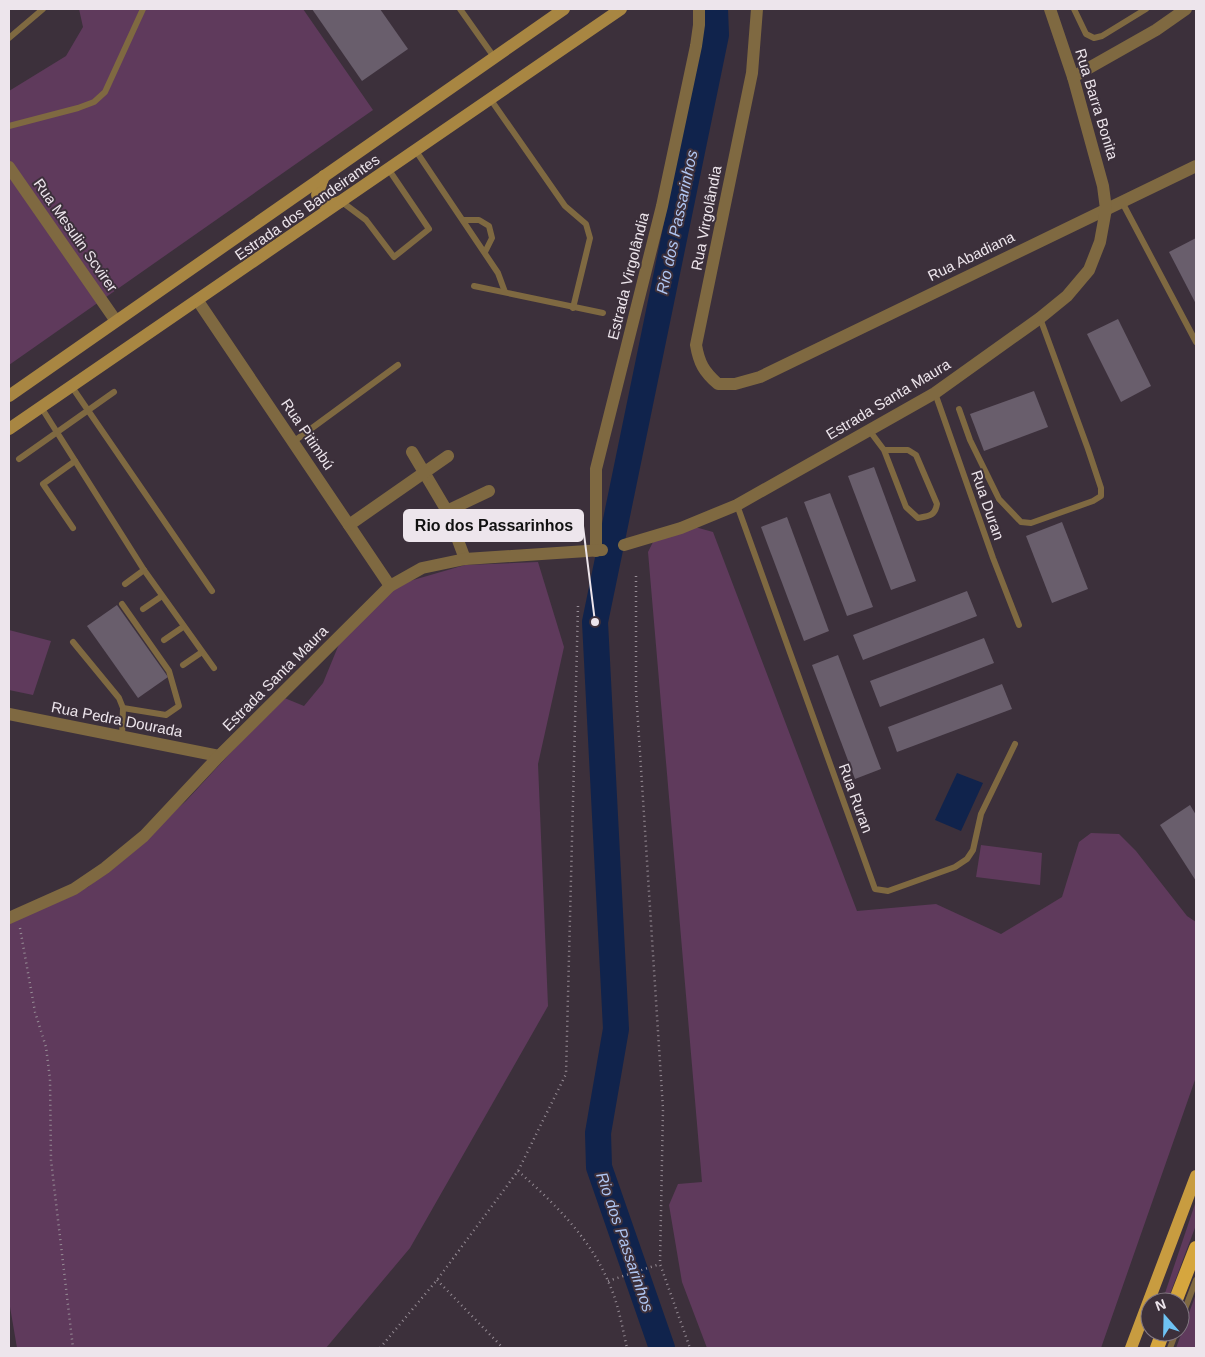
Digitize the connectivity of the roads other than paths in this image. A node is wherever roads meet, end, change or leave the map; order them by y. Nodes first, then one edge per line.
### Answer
1 (43, 9) edge
2 (144, 9) edge
3 (460, 9) edge
4 (564, 9) edge
5 (621, 9) edge
6 (698, 9) edge
7 (757, 9) edge
8 (1050, 9) edge
9 (1074, 9) edge
10 (1146, 9) edge
11 (1186, 9) edge
12 (9, 38) edge
13 (494, 57) junction
14 (1073, 77) junction
15 (491, 100) junction
16 (9, 126) edge
17 (416, 151) junction
18 (1196, 166) edge
19 (9, 167) edge
20 (389, 170) junction
21 (324, 176) junction
22 (342, 202) junction
23 (1122, 202) junction
24 (1106, 209) junction
25 (463, 220) junction
26 (485, 252) junction
27 (474, 286) dead end
28 (504, 292) junction
29 (198, 301) junction
30 (573, 308) junction
31 (603, 313) dead end
32 (1040, 318) junction
33 (116, 321) junction
34 (1196, 342) edge
35 (398, 365) dead end
36 (760, 377) joint
37 (72, 387) junction
38 (114, 392) dead end
39 (936, 393) junction
40 (9, 396) edge
41 (41, 407) junction
42 (959, 409) dead end
43 (87, 410) junction
44 (9, 429) edge
45 (869, 430) junction
46 (57, 432) junction
47 (293, 442) junction
48 (884, 450) junction
49 (412, 452) dead end
50 (448, 456) dead end
51 (19, 459) dead end
52 (75, 461) junction
53 (424, 471) junction
54 (489, 491) dead end
55 (737, 506) junction
56 (447, 511) junction
57 (349, 525) junction
58 (73, 528) dead end
59 (624, 545) dead end
60 (599, 551) joint
61 (465, 559) junction
62 (144, 570) junction
63 (125, 584) dead end
64 (390, 586) junction
65 (212, 591) dead end
66 (162, 596) junction
67 (122, 604) dead end
68 (143, 609) dead end
69 (1019, 624) dead end
70 (183, 627) junction
71 (164, 640) dead end
72 (74, 642) dead end
73 (202, 652) junction
74 (183, 665) dead end
75 (214, 668) dead end
76 (123, 708) junction
77 (9, 714) edge
78 (122, 737) junction
79 (1015, 744) dead end
80 (219, 756) junction
81 (13, 916) edge
82 (1196, 1176) edge
83 (1196, 1248) edge
84 (1196, 1280) edge
85 (1179, 1292) edge
86 (1190, 1296) edge
87 (1130, 1348) edge

1 - 12 lane
2 - 16 lane
3 - 13 lane
4 - 13 main road, Estrada dos Bandeirantes
5 - 15 main road, Estrada dos Bandeirantes
6 - 60 street, Estrada Virgolândia
7 - 36 street, Rua Virgolândia
8 - 14 street, Rua Barra Bonita
9 - 10 lane
11 - 14 street
13 - 21 main road, Estrada dos Bandeirantes
14 - 24 street, Rua Barra Bonita
15 - 17 main road, Estrada dos Bandeirantes
15 - 30 lane
17 - 20 main road, Estrada dos Bandeirantes
17 - 25 lane
18 - 23 street, Rua Abadiana
19 - 33 street, Rua Mesulin Scvirer
20 - 22 main road, Estrada dos Bandeirantes
20 - 22 lane
21 - 22 main road
21 - 33 main road, Estrada dos Bandeirantes
22 - 29 main road, Estrada dos Bandeirantes
23 - 24 street, Rua Abadiana
23 - 34 lane
24 - 32 street, Estrada Santa Maura
24 - 36 street, Rua Abadiana
25 - 26 lane
25 - 26 lane
26 - 28 lane
27 - 28 lane
28 - 30 lane
29 - 37 main road, Estrada dos Bandeirantes
29 - 47 street, Rua Pitimbú
30 - 31 lane
32 - 39 street, Estrada Santa Maura
32 - 42 lane
33 - 40 main road, Estrada dos Bandeirantes
35 - 47 lane
37 - 41 main road, Estrada dos Bandeirantes
37 - 43 lane
38 - 43 lane
39 - 45 street, Estrada Santa Maura
39 - 69 lane, Rua Duran
41 - 44 main road, Estrada dos Bandeirantes
41 - 46 lane
43 - 46 lane
43 - 65 lane
45 - 48 lane
45 - 55 street, Estrada Santa Maura
46 - 51 lane
46 - 52 lane
47 - 57 street, Rua Pitimbú
48 - 48 lane
49 - 53 street
50 - 53 street
52 - 58 lane
52 - 62 lane
53 - 56 street
53 - 57 street
54 - 56 street
55 - 59 street, Estrada Santa Maura
55 - 79 lane, Rua Ruran
56 - 61 street
57 - 64 street, Rua Pitimbú
60 - 61 street, Estrada Santa Maura
61 - 64 street, Estrada Santa Maura
62 - 63 lane
62 - 66 lane
64 - 80 street, Estrada Santa Maura
66 - 68 lane
66 - 70 lane
67 - 76 lane
70 - 71 lane
70 - 73 lane
72 - 76 lane
73 - 74 lane
73 - 75 lane
76 - 78 lane
77 - 78 street, Rua Pedra Dourada
78 - 80 street, Rua Pedra Dourada
80 - 81 street, Estrada Santa Maura
82 - 87 main road
83 - 85 highway
84 - 86 lane

